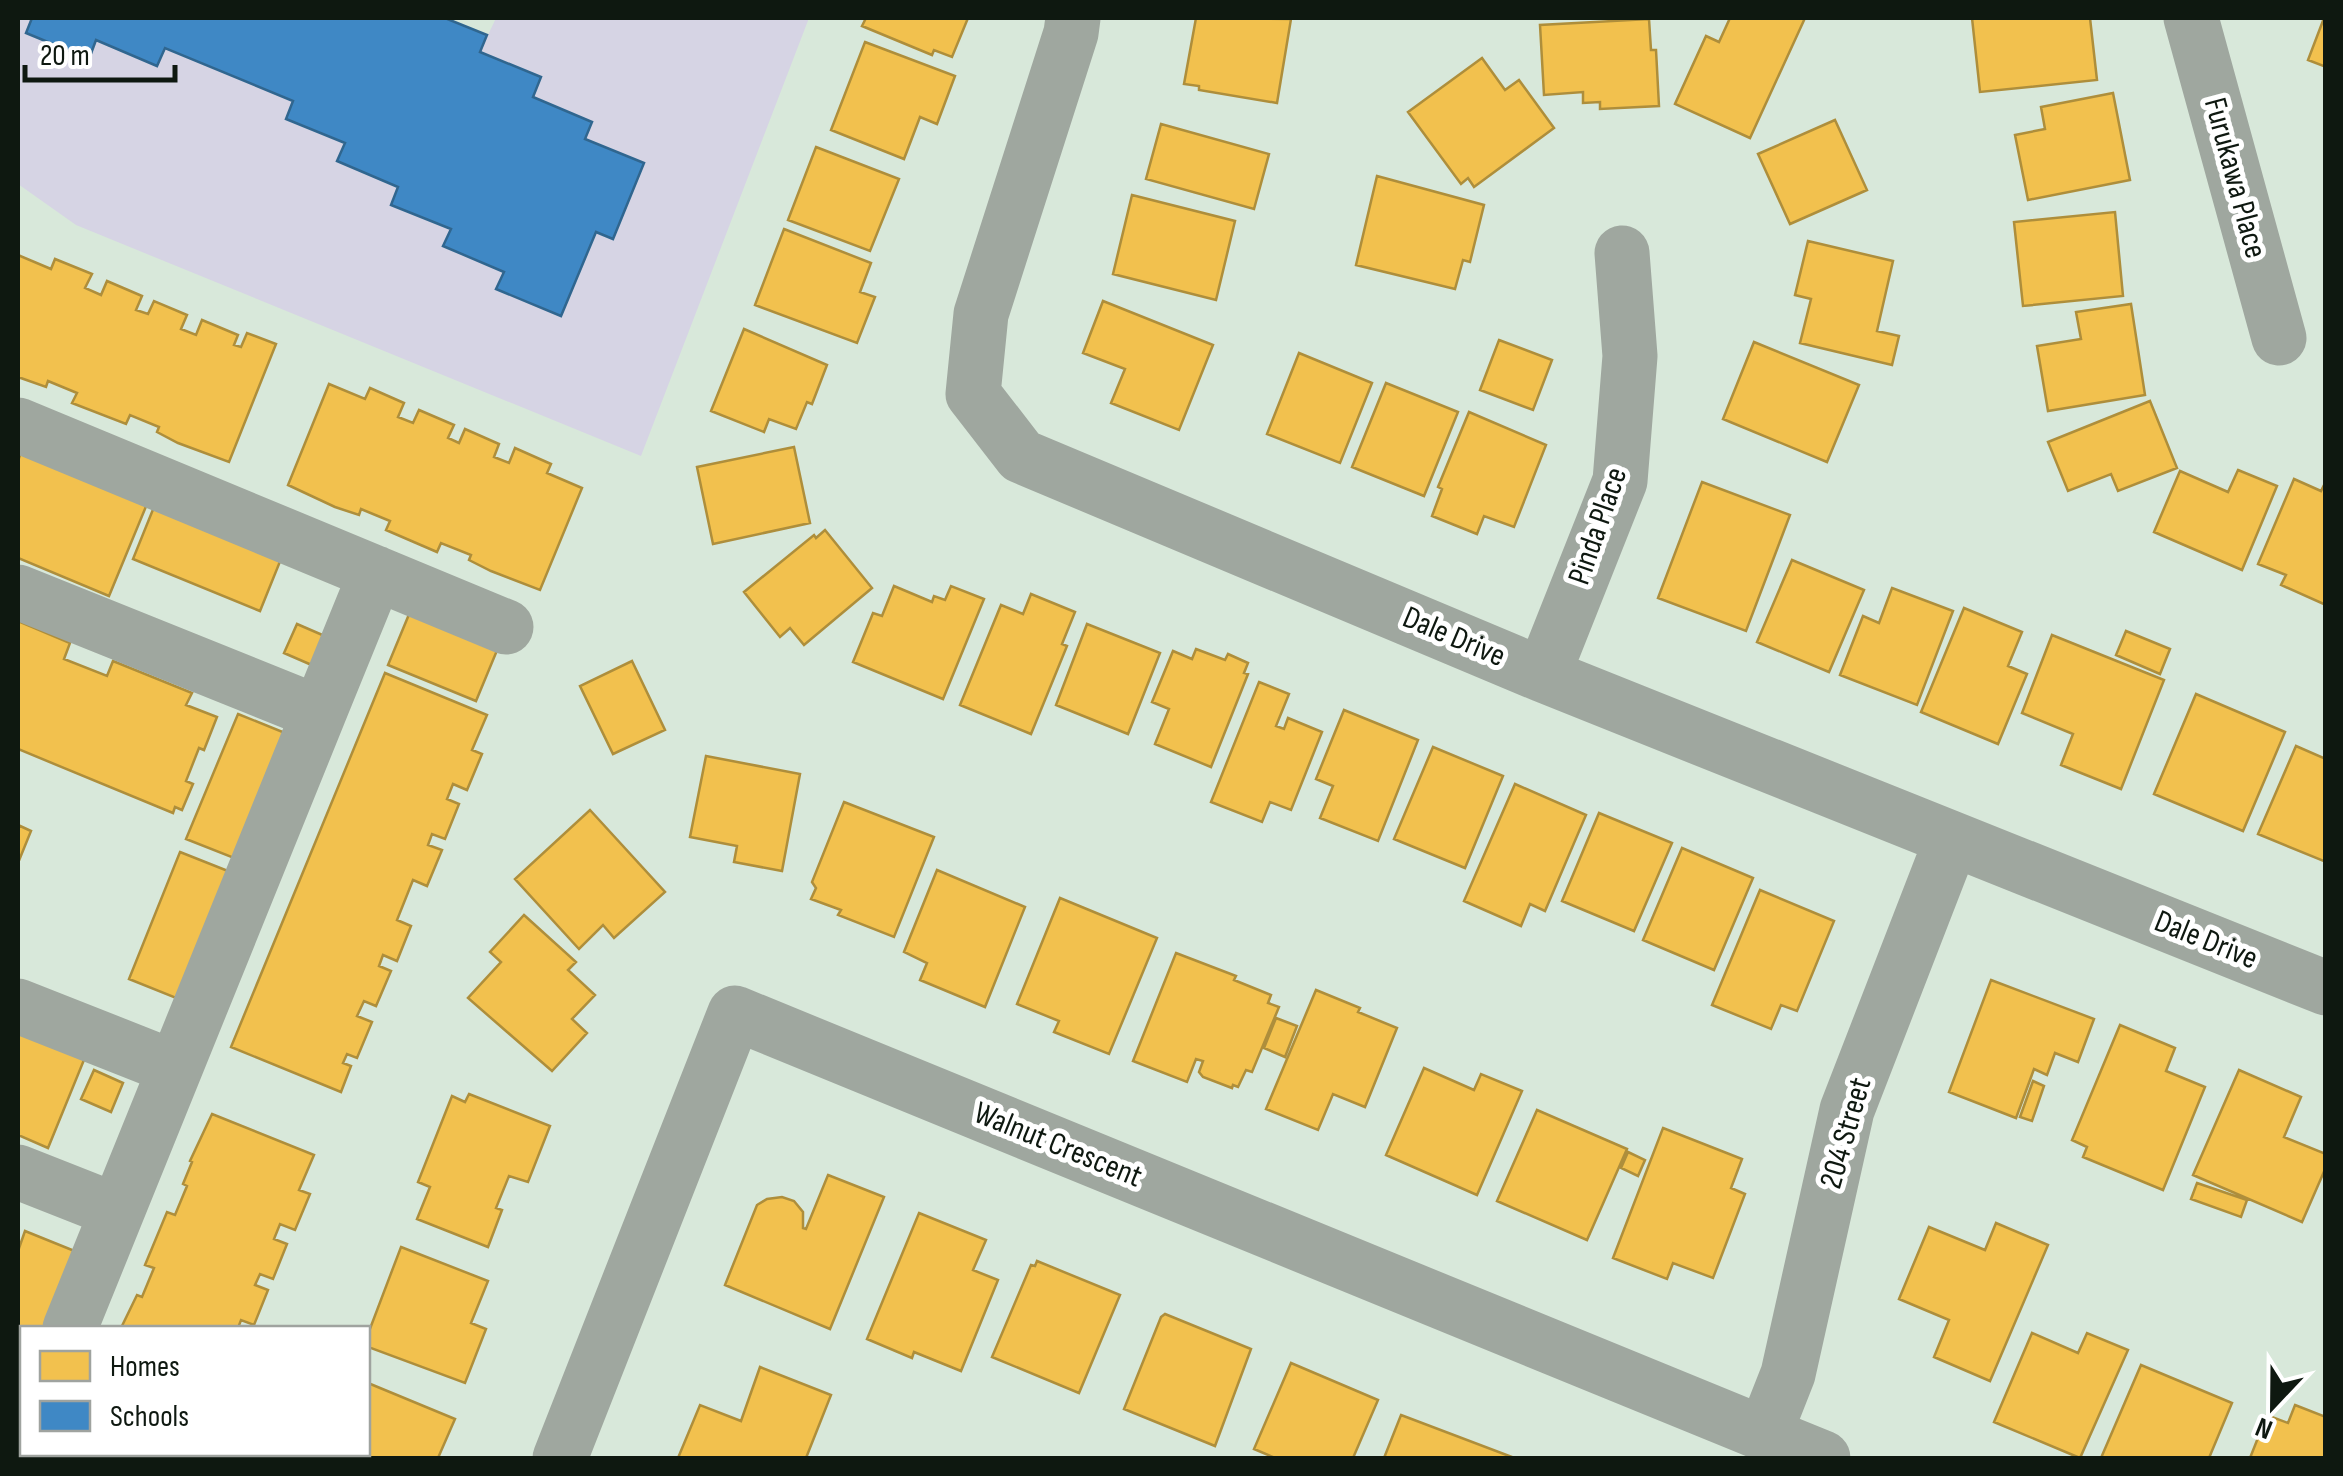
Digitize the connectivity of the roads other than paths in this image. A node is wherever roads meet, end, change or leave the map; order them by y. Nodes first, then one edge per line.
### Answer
1 (1073, 18) edge
2 (2191, 18) edge
3 (1622, 252) dead end
4 (2279, 338) dead end
5 (18, 425) edge
6 (376, 573) junction
7 (18, 592) edge
8 (506, 627) dead end
9 (1543, 674) junction
10 (319, 713) junction
11 (1952, 839) junction
12 (2326, 988) edge
13 (18, 1006) edge
14 (174, 1068) junction
15 (18, 1172) edge
16 (117, 1211) junction
17 (71, 1326) edge
18 (1764, 1435) junction
19 (560, 1458) edge
20 (1823, 1458) edge

1 - 9 street, Dale Drive
2 - 4 street, Furukawa Place
3 - 9 street, Pinda Place
5 - 6 street
6 - 8 street
6 - 10 street
7 - 10 street
9 - 11 street, Dale Drive
10 - 14 street
11 - 12 street, Dale Drive
11 - 18 street, 204 Street
13 - 14 street
14 - 16 street
15 - 16 street
16 - 17 street
18 - 19 street, Walnut Crescent
18 - 20 street, Walnut Crescent

